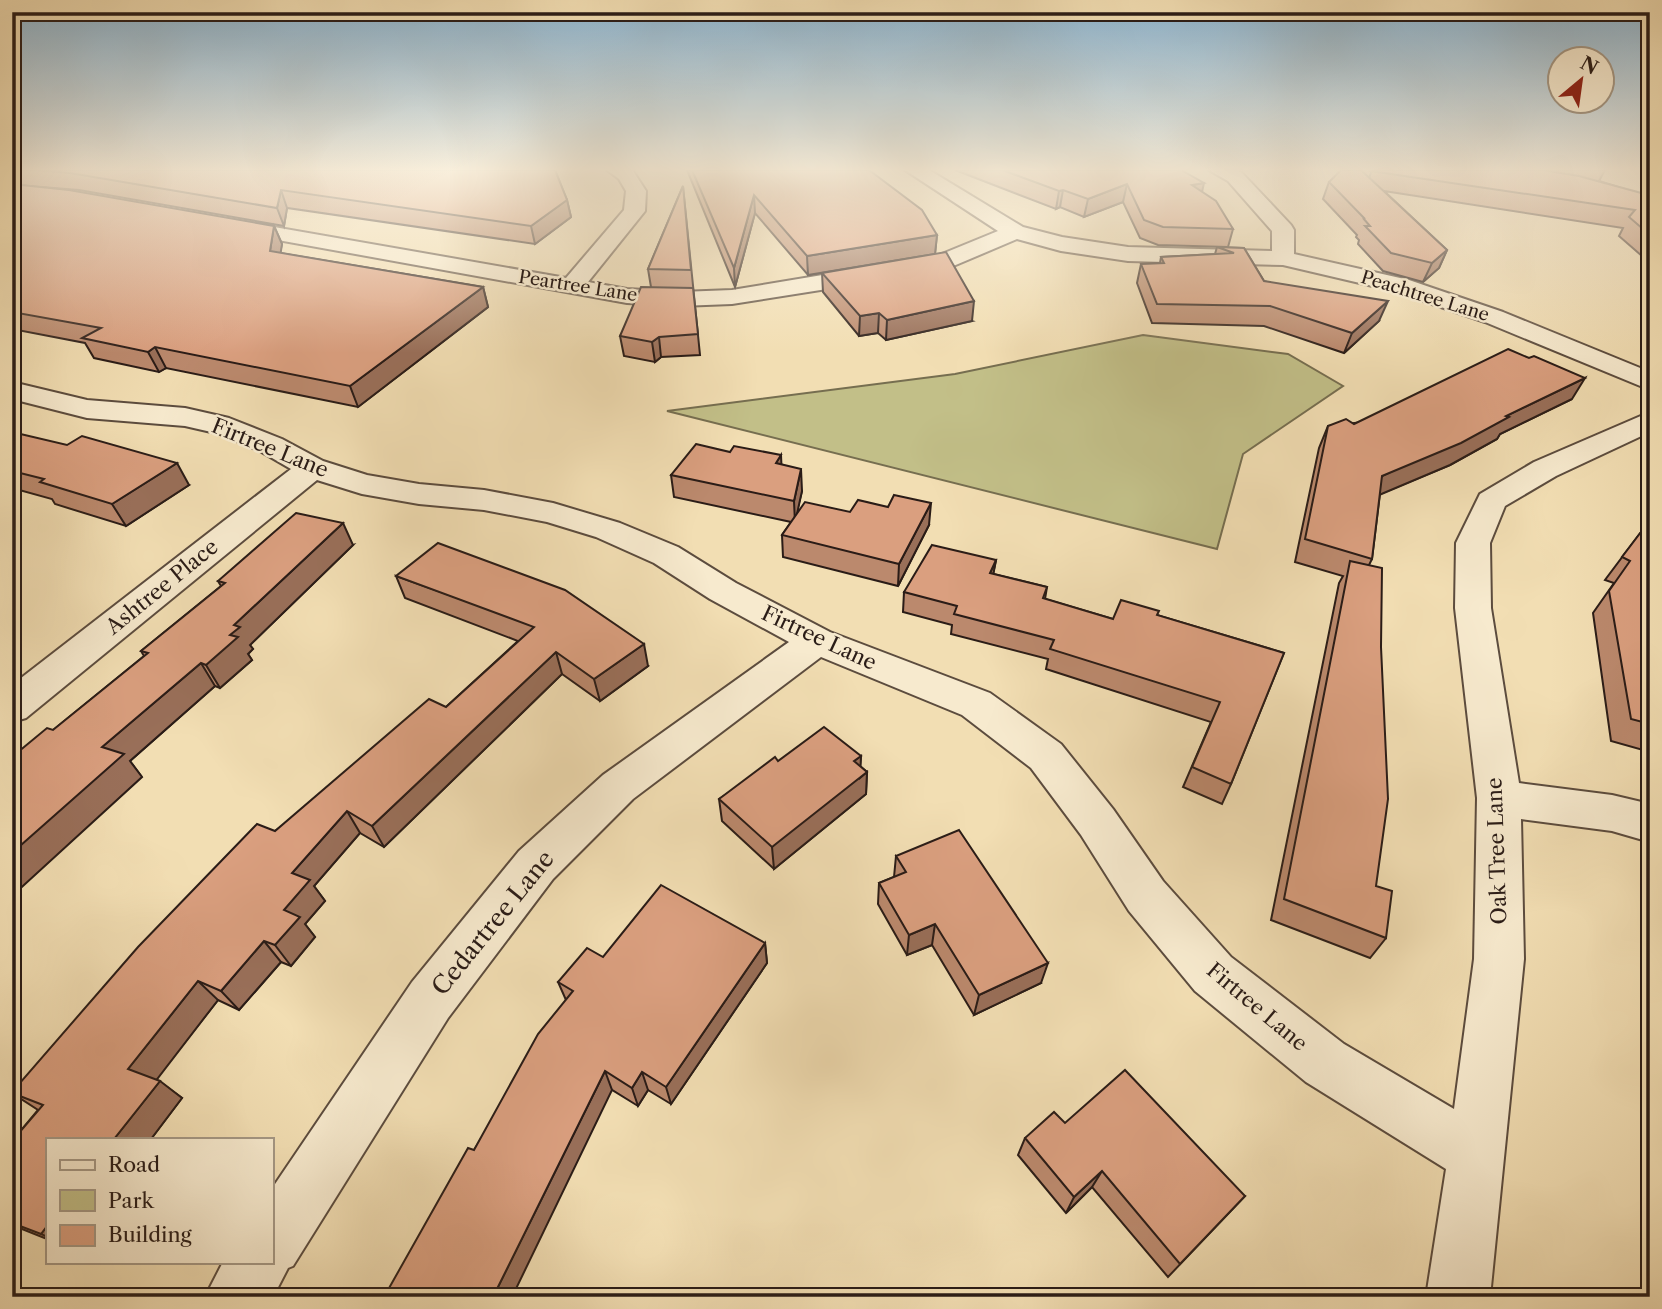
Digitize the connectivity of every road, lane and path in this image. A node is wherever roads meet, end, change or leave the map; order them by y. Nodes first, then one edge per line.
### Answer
1 (259, 231) edge
2 (618, 231) edge
3 (1283, 231) edge
4 (1015, 232) joint
5 (1283, 258) junction
6 (572, 286) junction
7 (1650, 382) edge
8 (12, 390) edge
9 (1650, 421) edge
10 (312, 468) junction
11 (817, 641) junction
12 (12, 707) edge
13 (1499, 798) junction
14 (1650, 823) edge
15 (1477, 1155) junction
16 (273, 1241) edge
17 (258, 1264) edge
18 (236, 1297) edge
19 (1458, 1297) edge

1 - 6 street, Peartree Lane
2 - 6 street
3 - 5 street
4 - 5 street, Peachtree Lane
4 - 6 street, Peartree Lane
5 - 7 street, Peachtree Lane
8 - 10 street, Firtree Lane
9 - 13 street, Oak Tree Lane
10 - 11 street, Firtree Lane
10 - 12 street, Ashtree Place
11 - 15 street, Firtree Lane
11 - 16 street, Cedartree Lane
13 - 14 street
13 - 15 street, Oak Tree Lane
15 - 19 street, Oak Tree Lane
17 - 18 street

